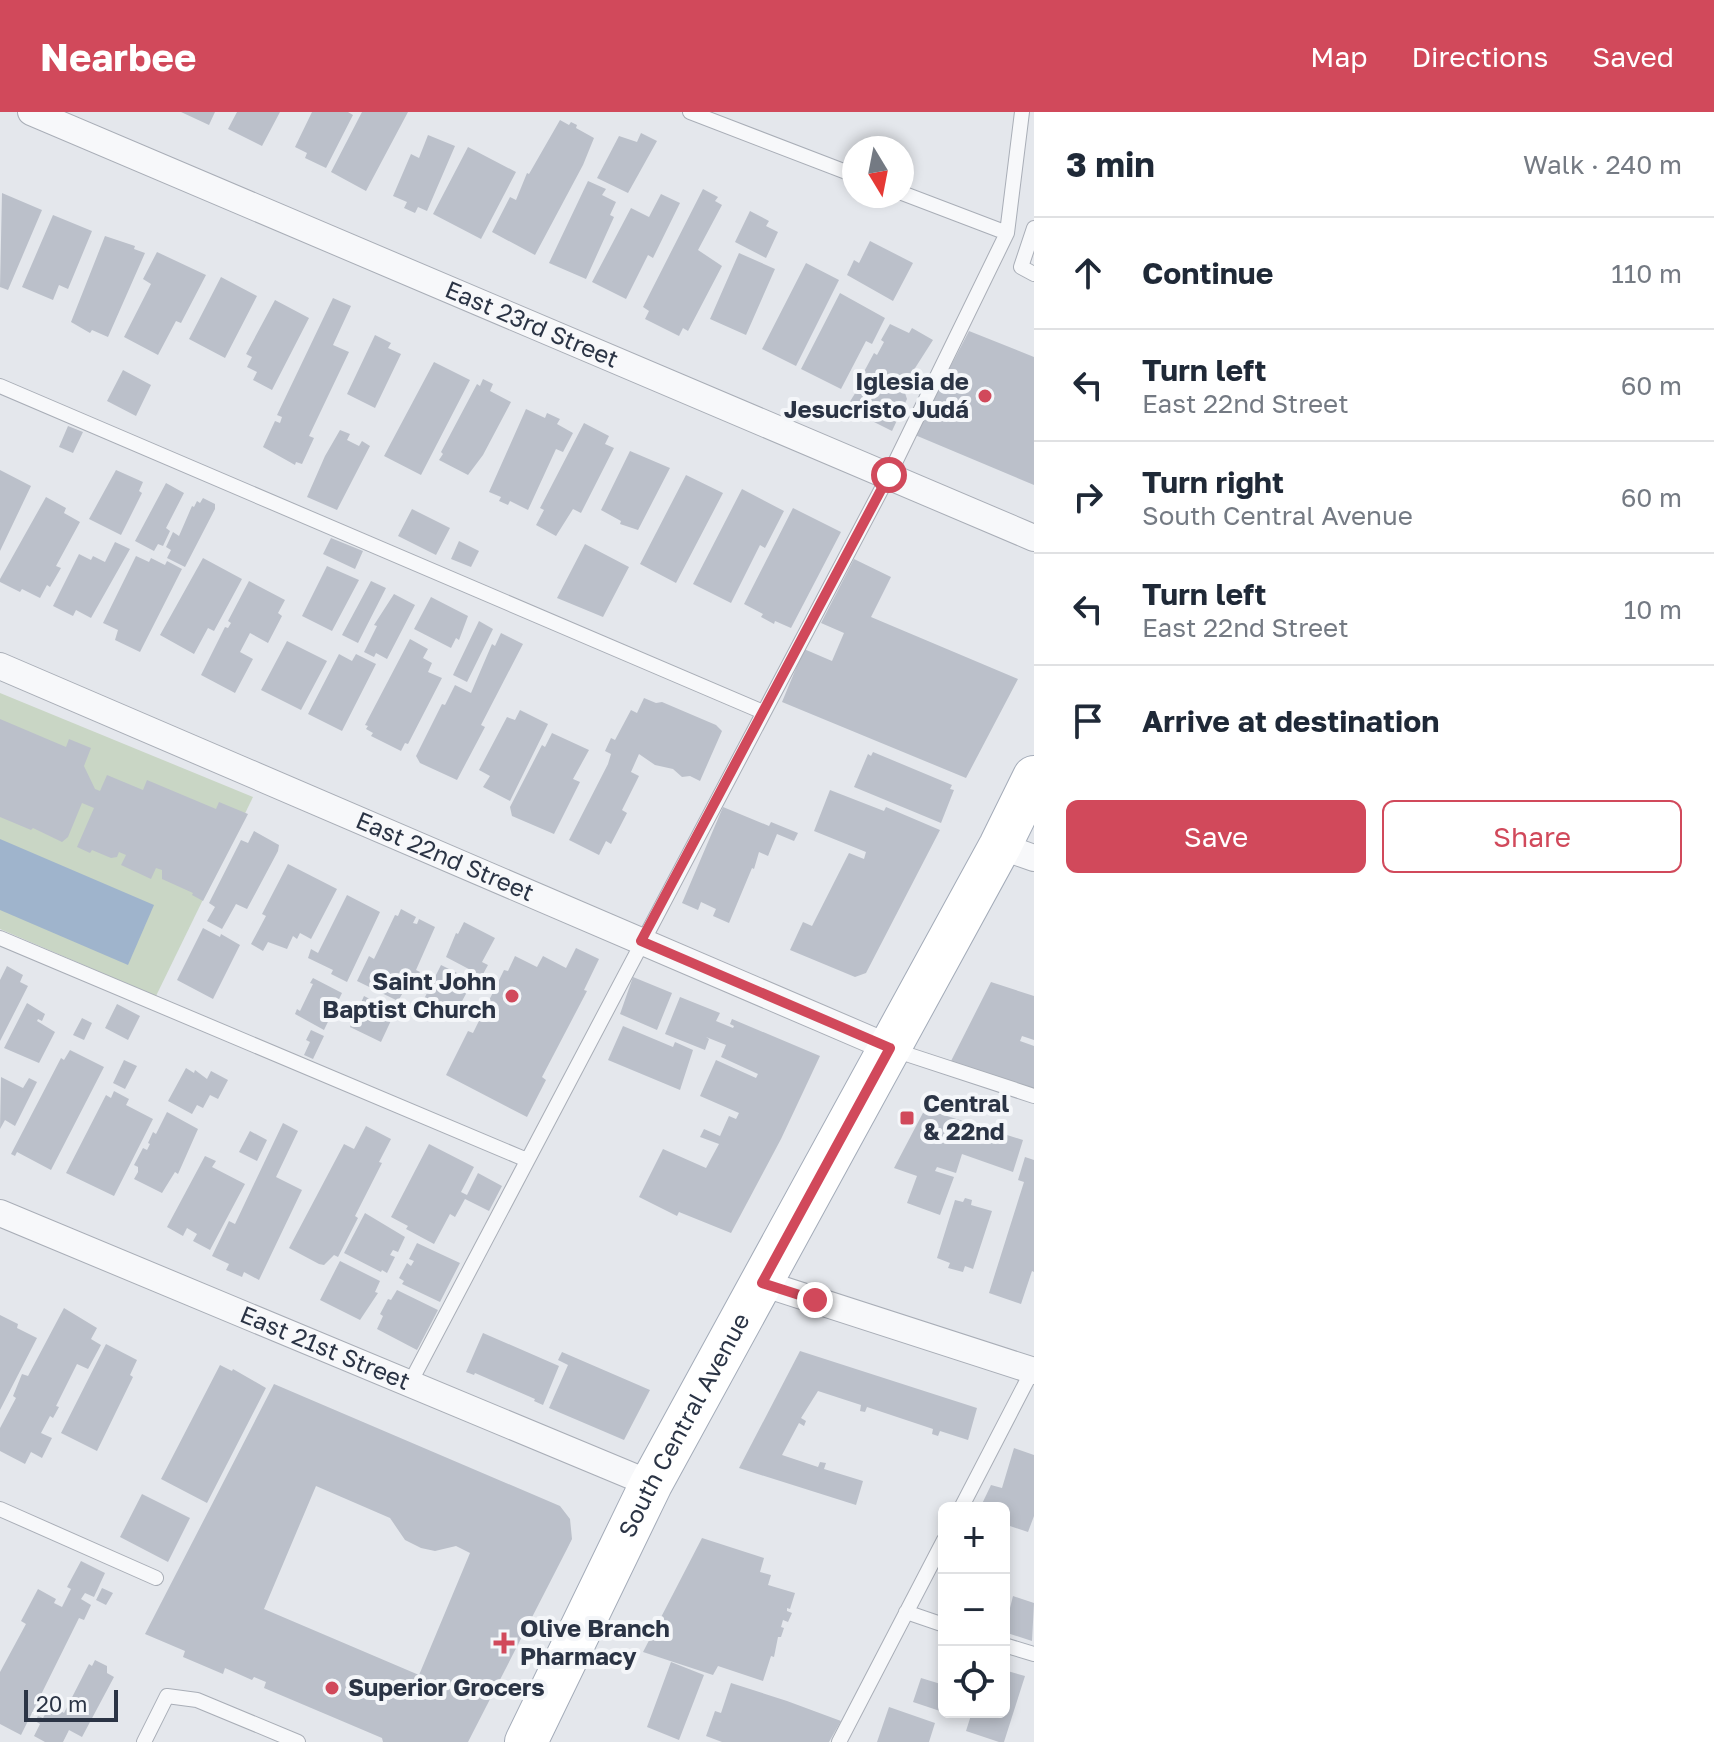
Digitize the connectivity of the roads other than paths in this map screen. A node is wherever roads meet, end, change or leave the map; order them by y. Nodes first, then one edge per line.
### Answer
1 (31, 112) edge
2 (690, 112) edge
3 (1022, 112) edge
4 (842, 170) edge
5 (914, 198) edge
6 (1034, 228) edge
7 (1007, 233) junction
8 (1034, 274) edge
9 (0, 386) edge
10 (889, 475) junction
11 (1034, 538) edge
12 (0, 666) edge
13 (763, 712) junction
14 (1034, 777) edge
15 (1017, 852) edge
16 (0, 938) edge
17 (641, 941) junction
18 (890, 1048) junction
19 (1034, 1096) edge
20 (527, 1160) junction
21 (0, 1213) edge
22 (762, 1283) junction
23 (1033, 1371) edge
24 (410, 1383) junction
25 (651, 1484) junction
26 (964, 1502) edge
27 (0, 1509) edge
28 (938, 1551) edge
29 (156, 1578) dead end
30 (906, 1612) junction
31 (938, 1623) edge
32 (1007, 1646) edge
33 (1034, 1654) edge
34 (144, 1742) edge
35 (298, 1742) edge
36 (526, 1742) edge
37 (839, 1742) edge

1 - 10 street, East 23rd Street
2 - 4 lane
3 - 7 lane
5 - 7 lane
6 - 8 lane
7 - 10 lane
9 - 13 lane
10 - 11 street, East 23rd Street
10 - 13 lane
12 - 17 street, East 22nd Street
13 - 17 lane
14 - 15 main road, South Central Avenue
15 - 18 main road, South Central Avenue
16 - 20 lane
17 - 18 street, East 22nd Street
17 - 20 lane
18 - 19 lane
18 - 22 main road, South Central Avenue
20 - 24 lane
21 - 24 street, East 21st Street
22 - 23 street
22 - 25 main road, South Central Avenue
23 - 26 lane
24 - 25 street, East 21st Street
25 - 36 main road, South Central Avenue
27 - 29 lane
28 - 30 lane
30 - 31 lane
30 - 37 lane
32 - 33 lane
34 - 35 lane

